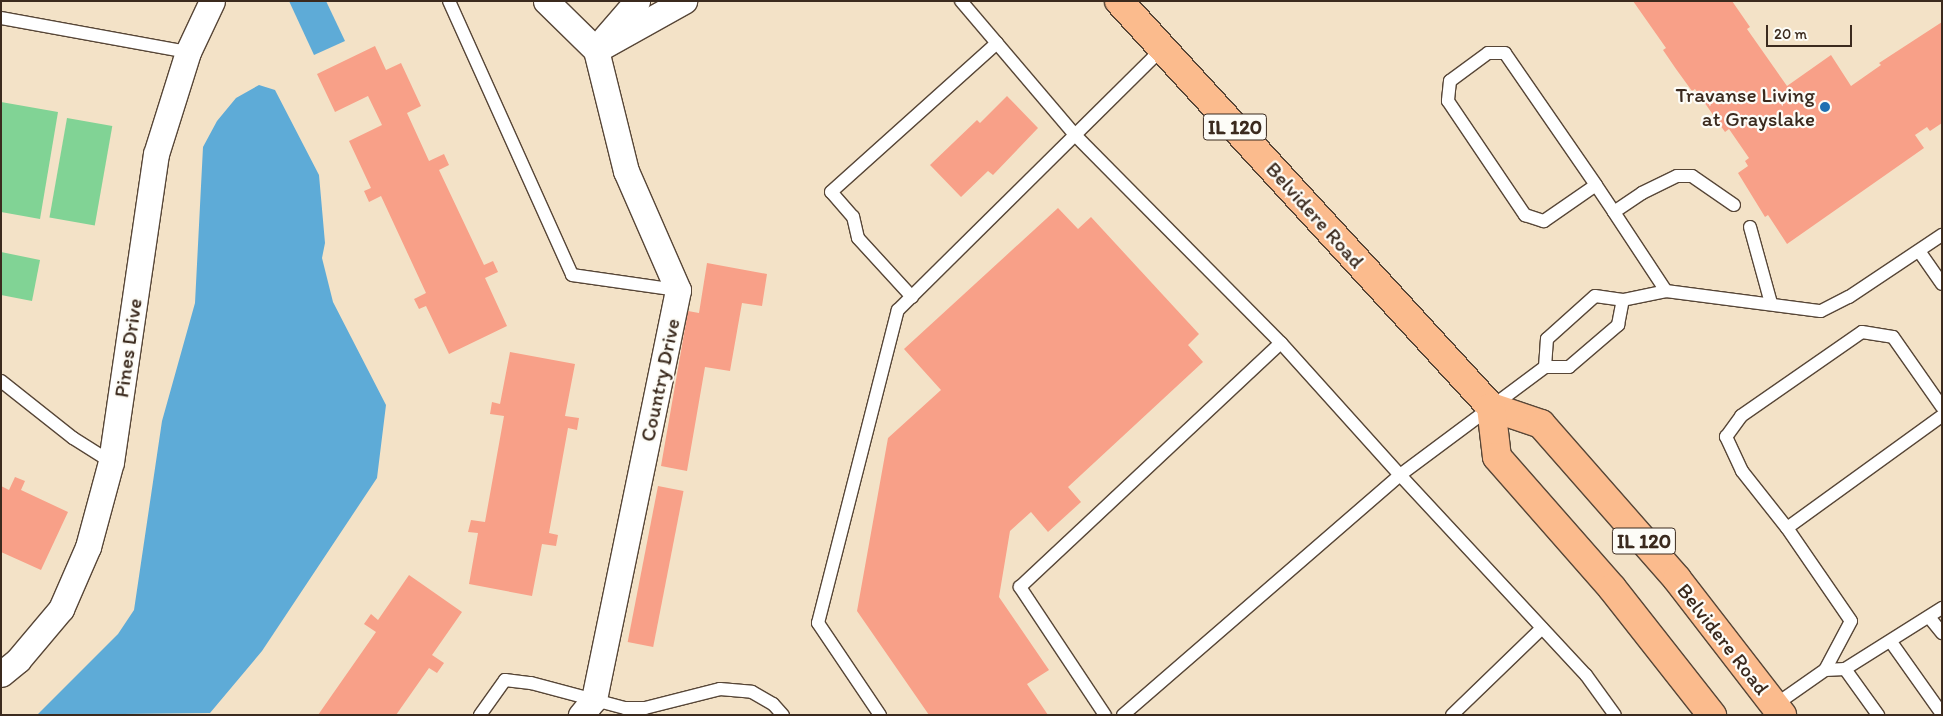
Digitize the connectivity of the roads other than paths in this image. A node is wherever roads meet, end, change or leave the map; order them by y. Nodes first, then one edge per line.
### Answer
1 (212, 1) edge
2 (448, 1) edge
3 (546, 1) edge
4 (637, 1) edge
5 (684, 1) edge
6 (961, 1) edge
7 (1119, 1) edge
8 (1, 18) edge
9 (997, 43) junction
10 (1163, 48) junction
11 (596, 50) junction
12 (188, 52) junction
13 (1075, 135) junction
14 (1596, 185) junction
15 (1734, 205) dead end
16 (1614, 212) junction
17 (1750, 227) dead end
18 (1942, 235) edge
19 (1919, 251) junction
20 (1942, 284) edge
21 (678, 290) junction
22 (1666, 291) junction
23 (912, 297) junction
24 (1623, 300) junction
25 (1771, 303) junction
26 (1281, 344) junction
27 (1545, 367) junction
28 (1, 381) edge
29 (1491, 407) junction
30 (1942, 407) edge
31 (1942, 416) edge
32 (112, 462) junction
33 (1400, 474) junction
34 (1787, 528) junction
35 (1942, 608) edge
36 (1929, 616) junction
37 (1542, 628) junction
38 (1942, 634) edge
39 (1891, 642) junction
40 (1845, 669) junction
41 (1825, 670) junction
42 (1, 674) edge
43 (588, 707) edge
44 (1778, 710) edge
45 (1942, 714) edge
46 (480, 715) edge
47 (783, 715) edge
48 (880, 715) edge
49 (1105, 715) edge
50 (1123, 715) edge
51 (1452, 715) edge
52 (1615, 715) edge
53 (1712, 715) edge
54 (1878, 715) edge

1 - 12 street, Pines Drive
2 - 21 lane
3 - 11 street
4 - 11 street
5 - 11 street
6 - 9 lane
7 - 10 main road, Belvidere Road / IL 120
8 - 12 lane
9 - 13 lane
9 - 23 lane
10 - 13 lane
10 - 29 main road, Belvidere Road / IL 120
11 - 21 street, Country Drive
12 - 32 street, Pines Drive
13 - 23 lane
13 - 26 lane
14 - 14 lane
14 - 16 lane
15 - 16 lane
16 - 22 lane
17 - 25 lane
18 - 19 lane
19 - 20 lane
19 - 25 lane
21 - 43 street, Country Drive
22 - 24 lane
22 - 25 lane
23 - 48 lane
24 - 27 lane
24 - 27 lane
26 - 33 lane
26 - 49 lane
27 - 29 lane
28 - 32 lane
29 - 33 lane
29 - 44 main road, Belvidere Road / IL 120
29 - 53 main road, IL 120
30 - 34 lane
31 - 34 lane
32 - 42 street, Pines Drive
33 - 37 lane
33 - 50 lane
34 - 41 lane
35 - 36 lane
36 - 38 lane
36 - 39 lane
37 - 51 lane
37 - 52 lane
39 - 40 lane
39 - 45 lane
40 - 41 lane
40 - 54 lane
41 - 44 lane
43 - 46 lane
43 - 47 lane

